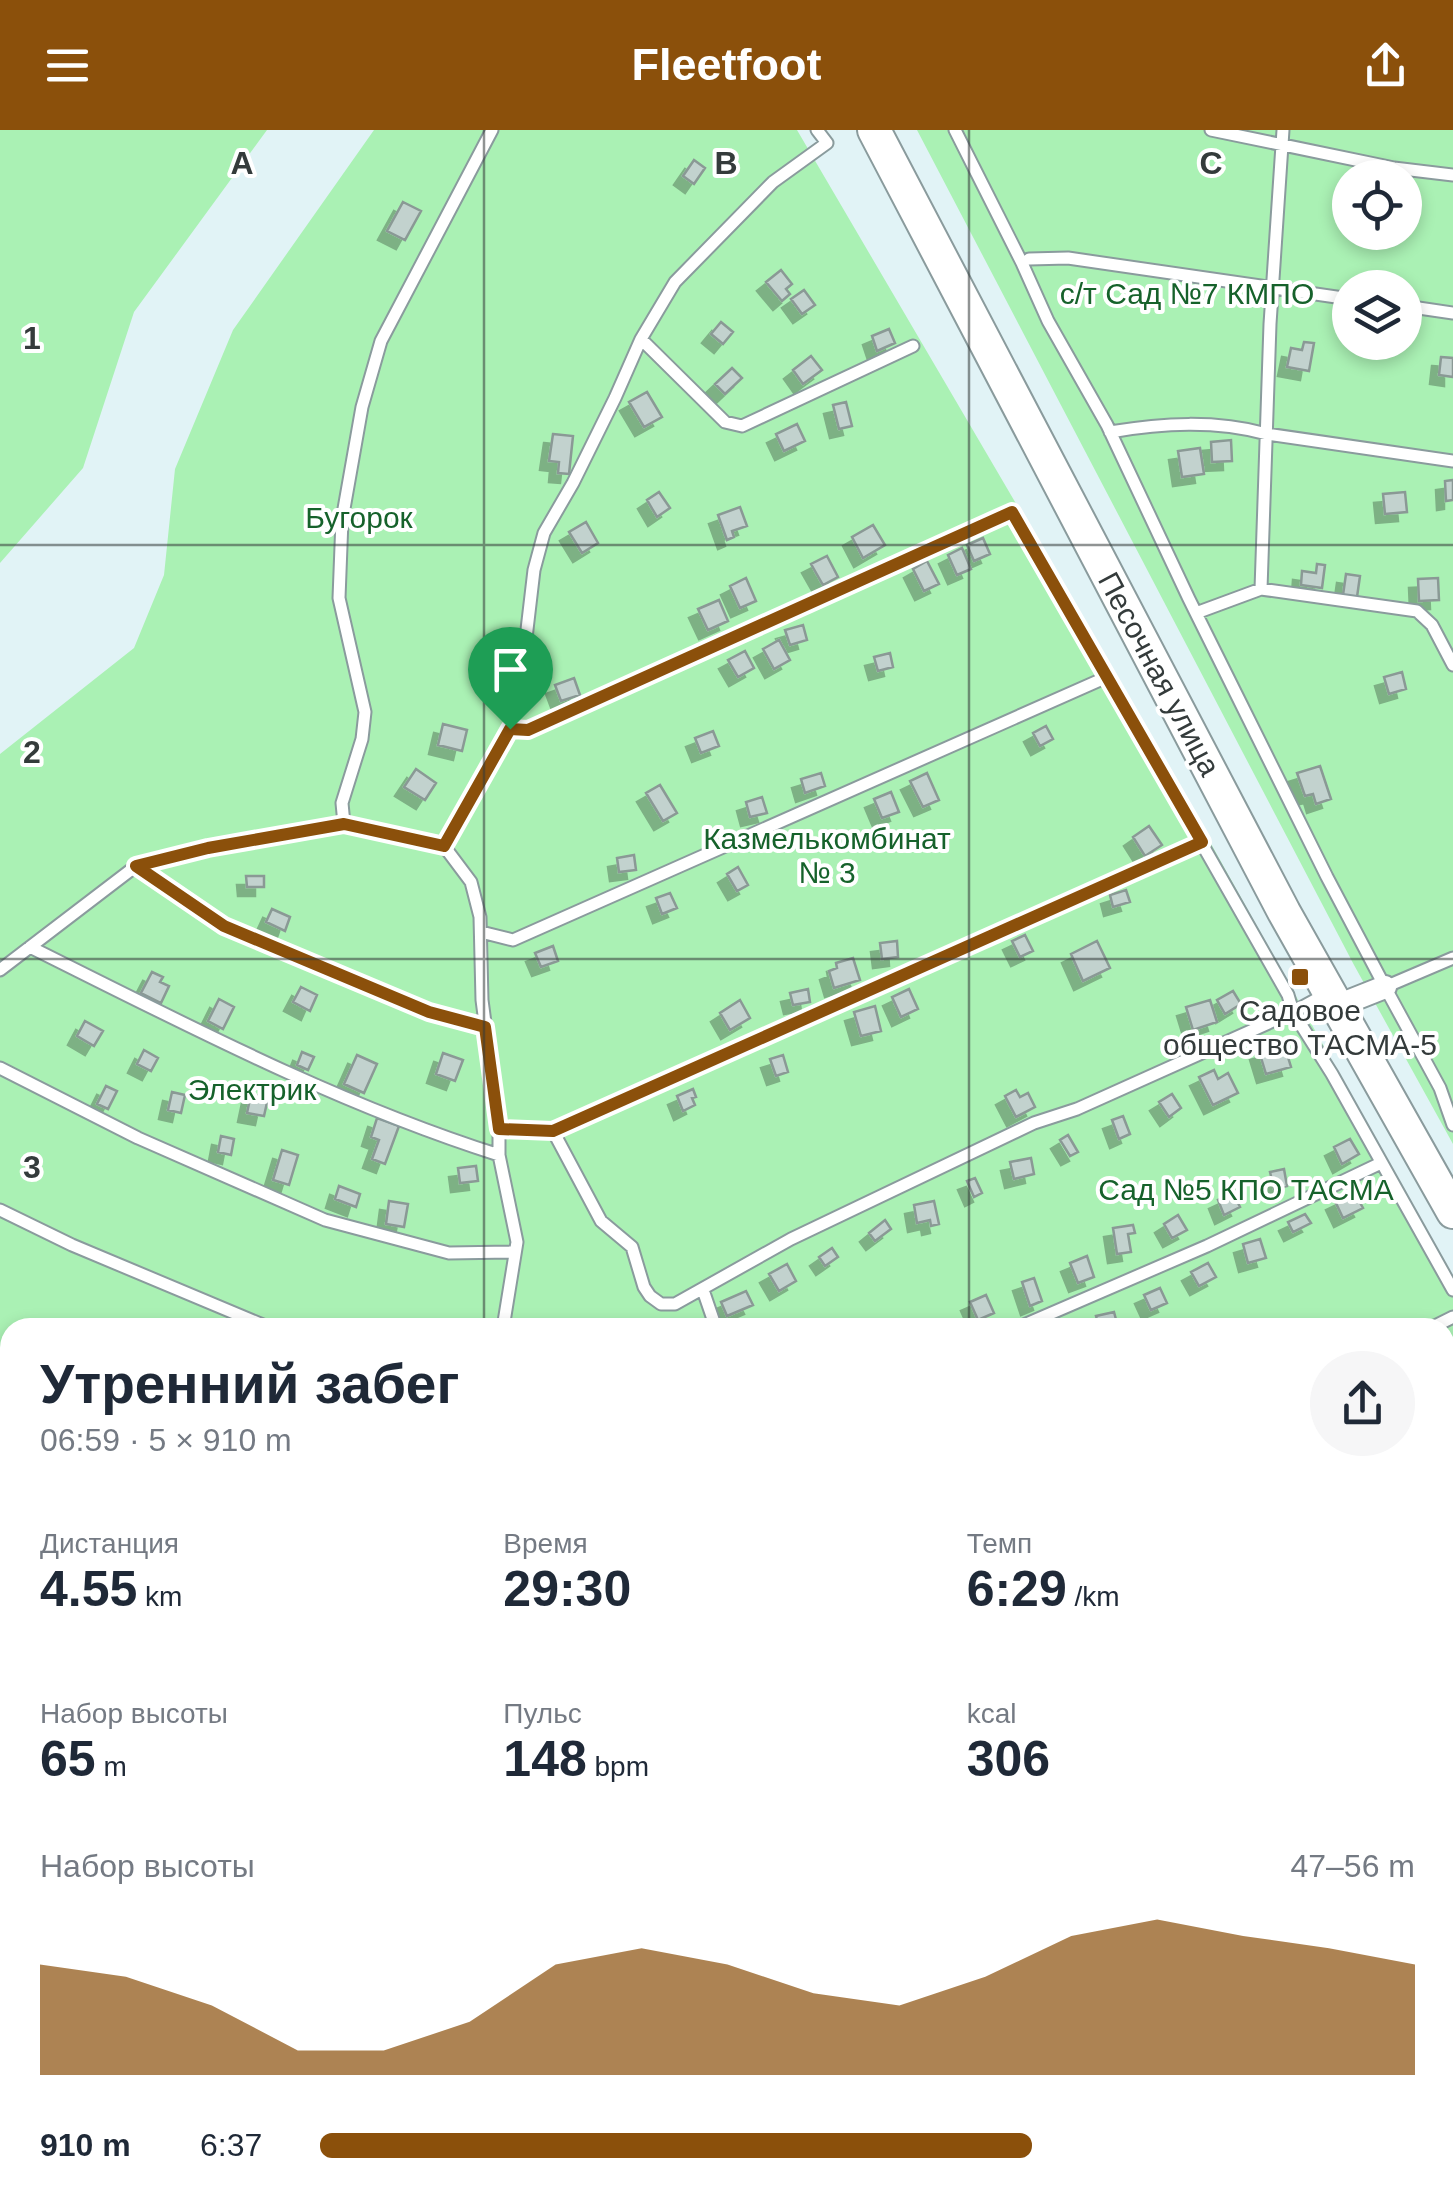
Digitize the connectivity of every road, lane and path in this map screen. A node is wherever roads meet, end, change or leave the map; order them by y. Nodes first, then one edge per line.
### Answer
1 (492, 130) edge
2 (817, 130) edge
3 (874, 130) edge
4 (956, 130) edge
5 (1211, 130) edge
6 (1283, 130) edge
7 (1282, 144) junction
8 (1453, 175) edge
9 (1029, 259) dead end
10 (1272, 288) junction
11 (1332, 296) edge
12 (1422, 308) edge
13 (1453, 313) edge
14 (641, 339) junction
15 (913, 346) dead end
16 (1110, 432) junction
17 (1267, 434) junction
18 (1453, 461) edge
19 (1262, 589) junction
20 (1196, 613) junction
21 (1453, 665) edge
22 (1107, 677) junction
23 (510, 729) junction
24 (344, 824) junction
25 (1202, 842) junction
26 (444, 846) junction
27 (136, 866) junction
28 (480, 932) junction
29 (30, 946) junction
30 (1453, 958) edge
31 (0, 970) edge
32 (1385, 986) junction
33 (1333, 999) junction
34 (1293, 1012) junction
35 (485, 1027) junction
36 (0, 1068) edge
37 (1453, 1123) edge
38 (499, 1129) junction
39 (553, 1131) junction
40 (499, 1154) junction
41 (1382, 1163) junction
42 (0, 1210) edge
43 (1453, 1212) edge
44 (515, 1252) junction
45 (703, 1290) junction
46 (1453, 1290) edge
47 (246, 1318) edge
48 (504, 1318) edge
49 (713, 1318) edge
50 (1040, 1318) edge

1 - 24 lane
2 - 14 lane
3 - 33 main road, Песочная улица
4 - 16 lane
5 - 7 lane
6 - 7 lane
7 - 8 lane
7 - 10 lane
9 - 10 lane
10 - 11 lane
10 - 17 lane
12 - 13 lane
14 - 15 lane
14 - 23 lane
16 - 17 lane
16 - 20 lane
17 - 18 lane
17 - 19 lane
19 - 20 lane
19 - 21 lane
20 - 32 lane
22 - 23 lane
22 - 25 lane
22 - 28 lane
23 - 26 lane
24 - 26 lane
24 - 27 lane
25 - 34 lane
25 - 39 lane
26 - 28 lane
27 - 29 lane
27 - 35 lane
28 - 35 lane
29 - 31 lane
29 - 40 lane
30 - 32 lane
32 - 33 street
32 - 37 lane
33 - 34 lane
33 - 43 main road, Песочная улица
34 - 41 lane
34 - 45 lane
35 - 38 lane
36 - 44 lane
38 - 39 lane
38 - 40 lane
39 - 45 lane
40 - 44 lane
41 - 46 lane
41 - 50 lane
42 - 47 lane
44 - 48 lane
45 - 49 lane

